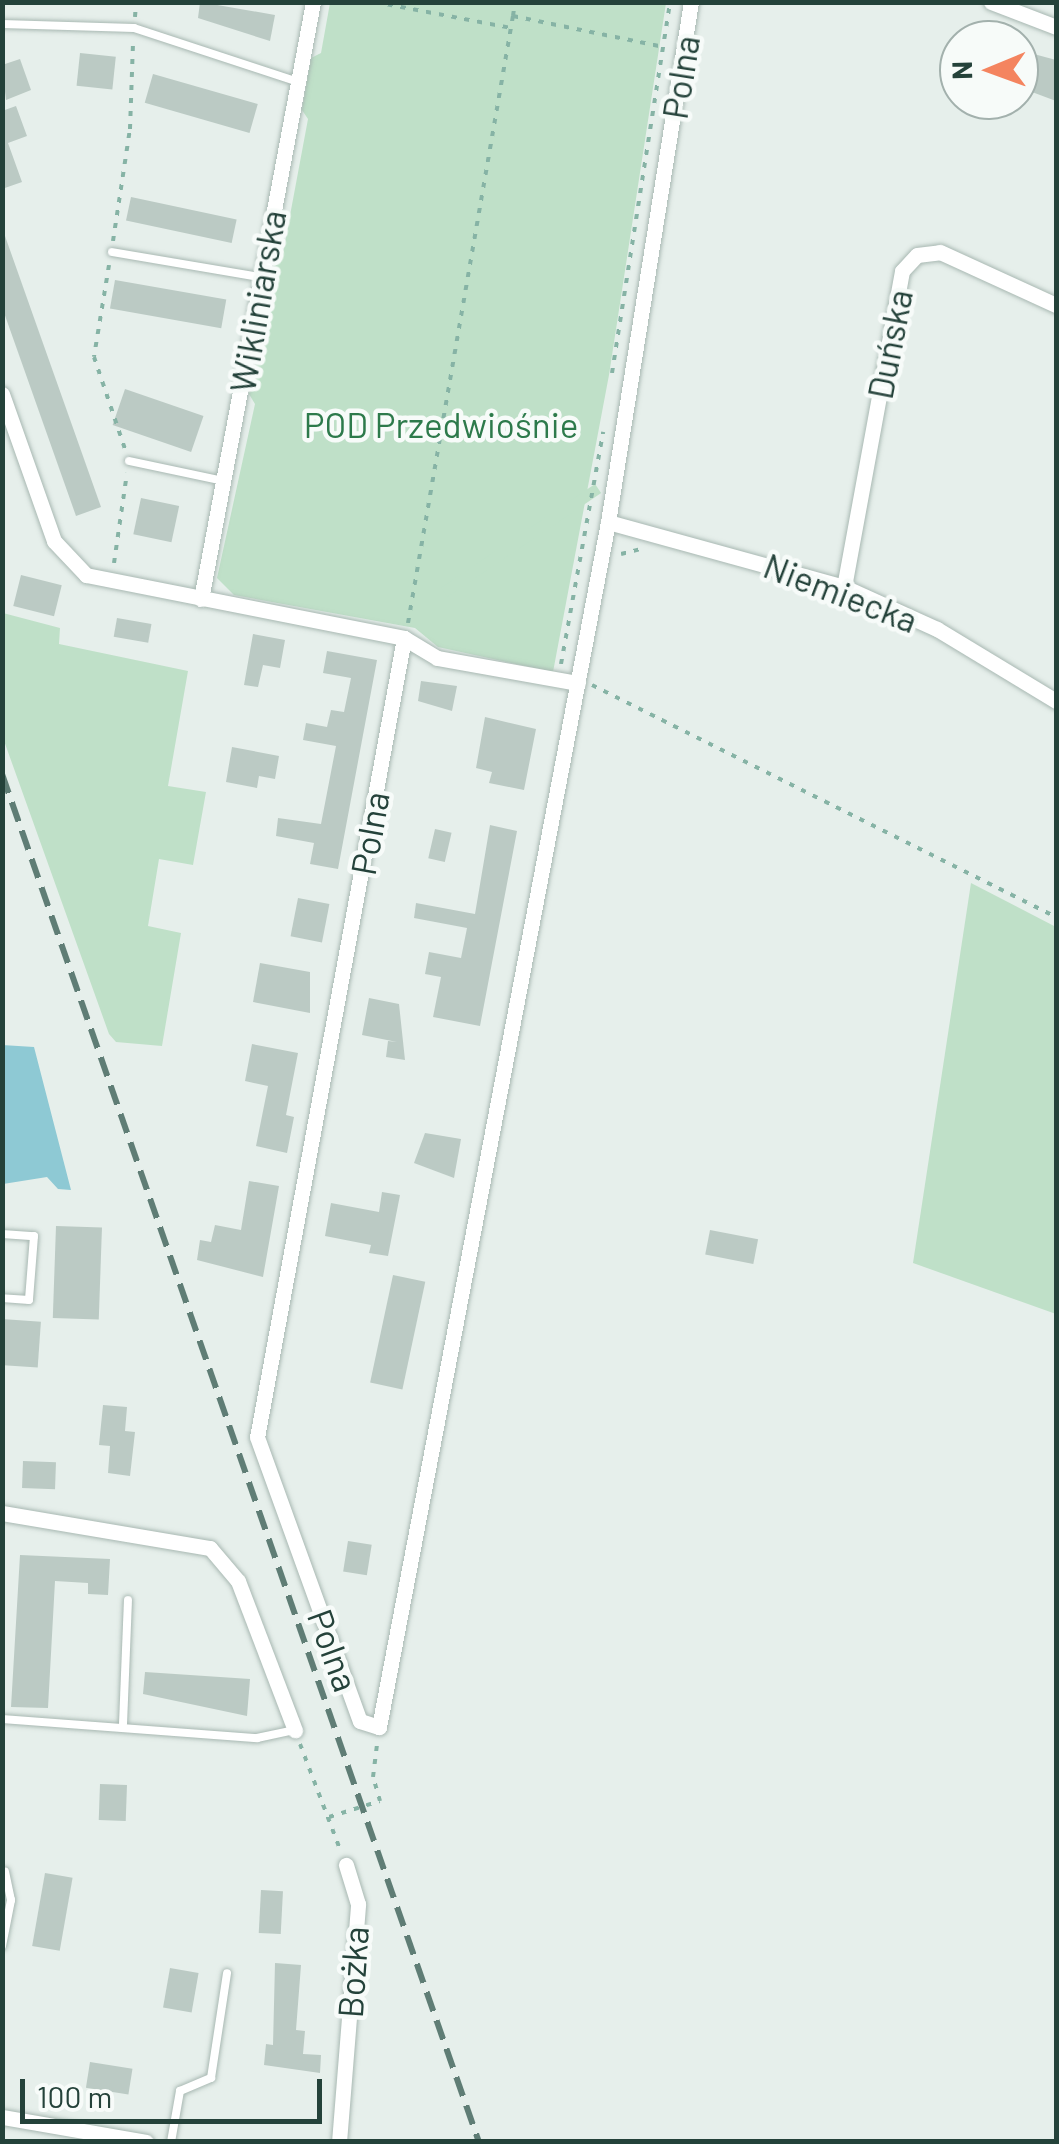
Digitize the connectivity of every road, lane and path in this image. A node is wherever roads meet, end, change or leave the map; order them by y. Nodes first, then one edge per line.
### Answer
1 (136, 2) edge
2 (313, 2) edge
3 (375, 2) edge
4 (515, 2) edge
5 (670, 2) edge
6 (691, 2) edge
7 (990, 2) edge
8 (513, 16) junction
9 (2, 24) edge
10 (1056, 27) edge
11 (134, 28) junction
12 (511, 28) junction
13 (659, 46) dead end
14 (298, 82) junction
15 (112, 252) junction
16 (260, 278) junction
17 (1056, 305) edge
18 (610, 390) dead end
19 (2, 394) edge
20 (605, 420) dead end
21 (129, 461) junction
22 (224, 480) junction
23 (608, 522) junction
24 (653, 546) dead end
25 (616, 556) dead end
26 (112, 582) junction
27 (844, 587) junction
28 (201, 599) junction
29 (406, 632) junction
30 (558, 679) junction
31 (578, 683) junction
32 (1056, 702) edge
33 (1056, 916) edge
34 (2, 1234) edge
35 (2, 1298) edge
36 (2, 1514) edge
37 (128, 1600) dead end
38 (2, 1720) edge
39 (123, 1724) junction
40 (378, 1727) junction
41 (295, 1730) junction
42 (330, 1817) junction
43 (346, 1865) joint
44 (5, 1872) dead end
45 (2, 1946) edge
46 (227, 1974) dead end
47 (2, 2118) edge
48 (122, 2140) edge
49 (146, 2142) edge
50 (171, 2142) edge
51 (339, 2142) edge

1 - 11 path
2 - 14 street, Wikliniarska
3 - 12 path
4 - 8 path
5 - 18 path
6 - 23 street, Polna
7 - 10 street
8 - 12 path
8 - 13 path
9 - 11 lane
11 - 14 lane
11 - 15 path
12 - 29 path
14 - 16 street, Wikliniarska
15 - 16 lane
15 - 21 path
16 - 22 street, Wikliniarska
17 - 27 street, Duńska
19 - 26 street
20 - 30 path
21 - 22 lane
21 - 26 path
22 - 28 street, Wikliniarska
23 - 27 street, Niemiecka
23 - 31 street, Polna
24 - 25 path
26 - 28 street
27 - 32 street, Niemiecka
28 - 29 street
29 - 30 street
29 - 40 street, Polna
30 - 31 street
31 - 33 path
31 - 40 street, Polna
34 - 35 lane
36 - 41 street
37 - 39 lane
38 - 39 lane
39 - 41 lane
40 - 42 path
41 - 42 path
42 - 43 path
43 - 51 street, Bożka
44 - 45 lane
46 - 50 lane
47 - 48 street
48 - 49 street

